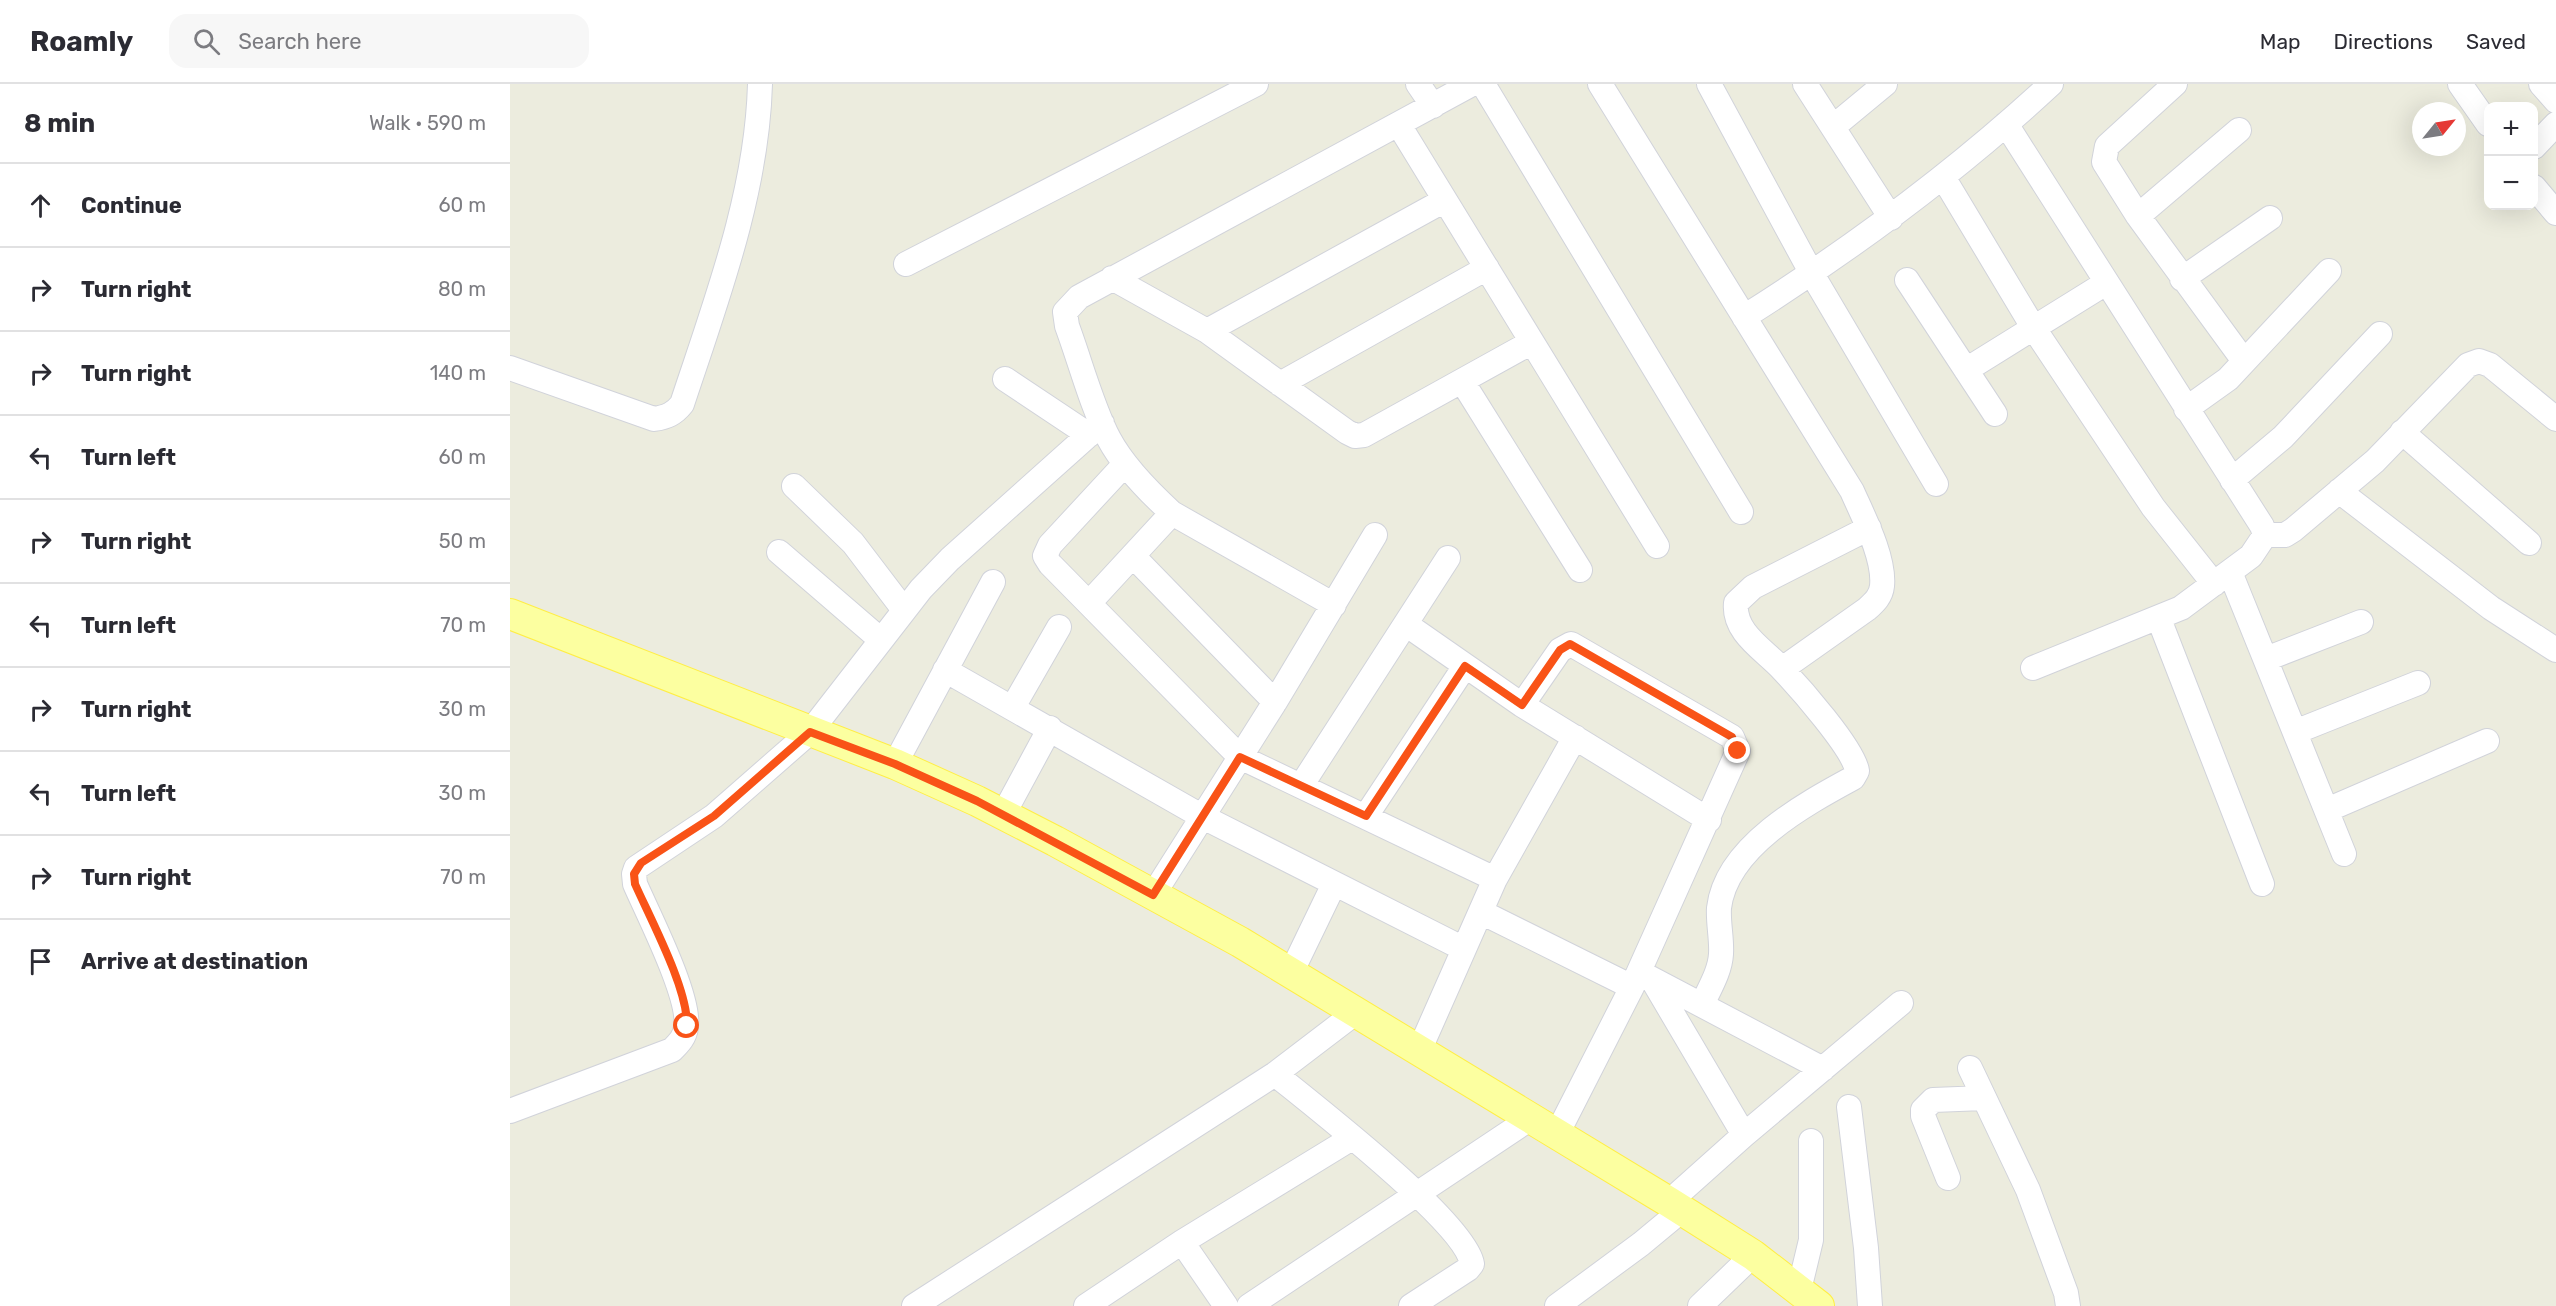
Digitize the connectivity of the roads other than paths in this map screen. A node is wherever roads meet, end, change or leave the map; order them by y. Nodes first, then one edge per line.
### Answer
1 (760, 84) edge
2 (1256, 84) edge
3 (1418, 84) edge
4 (1472, 84) edge
5 (1483, 84) edge
6 (1600, 84) edge
7 (1709, 84) edge
8 (1805, 84) edge
9 (1885, 84) edge
10 (2050, 84) edge
11 (2175, 84) edge
12 (2460, 84) edge
13 (2541, 84) edge
14 (2556, 101) edge
15 (1433, 106) junction
16 (2484, 118) edge
17 (1399, 124) junction
18 (2006, 124) junction
19 (2556, 124) edge
20 (1833, 127) junction
21 (2239, 130) dead end
22 (2538, 143) edge
23 (1943, 177) junction
24 (2538, 192) edge
25 (1445, 200) junction
26 (2556, 213) edge
27 (2138, 216) junction
28 (1891, 218) junction
29 (2270, 218) dead end
30 (906, 264) dead end
31 (1487, 268) junction
32 (2329, 271) dead end
33 (1812, 274) junction
34 (1112, 278) junction
35 (2182, 279) junction
36 (1907, 280) dead end
37 (2106, 283) junction
38 (1744, 318) junction
39 (2033, 327) junction
40 (1207, 331) junction
41 (2380, 334) dead end
42 (1532, 342) junction
43 (2244, 361) junction
44 (510, 368) edge
45 (1966, 370) junction
46 (1005, 379) dead end
47 (1462, 381) junction
48 (1280, 384) junction
49 (2186, 410) junction
50 (1995, 414) dead end
51 (2556, 419) edge
52 (1096, 429) junction
53 (2402, 432) junction
54 (1125, 464) junction
55 (2232, 480) junction
56 (1936, 484) dead end
57 (794, 486) dead end
58 (2339, 491) junction
59 (1741, 512) dead end
60 (1172, 513) junction
61 (1869, 528) junction
62 (1375, 535) dead end
63 (2262, 542) junction
64 (2529, 543) dead end
65 (1657, 546) dead end
66 (779, 552) dead end
67 (1132, 556) junction
68 (1448, 558) dead end
69 (1580, 570) dead end
70 (2222, 578) junction
71 (993, 582) dead end
72 (1089, 603) junction
73 (1334, 605) junction
74 (904, 610) junction
75 (510, 614) edge
76 (2159, 619) junction
77 (2361, 622) dead end
78 (1407, 625) junction
79 (1059, 627) dead end
80 (881, 640) junction
81 (2556, 650) edge
82 (2266, 660) junction
83 (1465, 666) junction
84 (2033, 668) dead end
85 (1782, 669) junction
86 (945, 670) junction
87 (2418, 683) dead end
88 (1275, 702) junction
89 (1522, 705) junction
90 (1013, 706) junction
91 (1050, 728) junction
92 (810, 732) junction
93 (2295, 732) junction
94 (1575, 737) junction
95 (2487, 741) dead end
96 (1240, 757) junction
97 (895, 764) junction
98 (1301, 786) junction
99 (2327, 810) junction
100 (1003, 815) junction
101 (1366, 816) junction
102 (1203, 817) junction
103 (1709, 820) junction
104 (2344, 854) dead end
105 (1496, 879) junction
106 (1335, 884) junction
107 (2262, 884) dead end
108 (1153, 895) junction
109 (1481, 912) junction
110 (1464, 949) junction
111 (1291, 973) junction
112 (1641, 979) junction
113 (1901, 1003) dead end
114 (1702, 1005) junction
115 (1355, 1012) junction
116 (1419, 1051) junction
117 (1970, 1068) dead end
118 (1823, 1070) junction
119 (1275, 1074) junction
120 (1984, 1098) junction
121 (1849, 1107) dead end
122 (510, 1111) edge
123 (1531, 1119) junction
124 (1557, 1134) junction
125 (1744, 1135) junction
126 (1352, 1138) junction
127 (1811, 1141) dead end
128 (1948, 1178) dead end
129 (1417, 1193) junction
130 (1676, 1206) junction
131 (1182, 1242) junction
132 (1754, 1255) junction
133 (1583, 1298) edge
134 (1809, 1298) edge
135 (915, 1306) edge
136 (1086, 1306) edge
137 (1226, 1306) edge
138 (1249, 1306) edge
139 (1411, 1306) edge
140 (1557, 1306) edge
141 (1700, 1306) edge
142 (1870, 1306) edge
143 (2068, 1306) edge

1 - 44 street
2 - 30 street
3 - 15 street
4 - 15 street
5 - 59 street
6 - 38 street
7 - 33 street
8 - 20 street
9 - 20 street
10 - 18 street
11 - 27 street
12 - 16 street
13 - 14 street
15 - 17 street
17 - 25 street
17 - 34 street
18 - 23 street
18 - 37 street
19 - 22 street
20 - 28 street
21 - 27 street
23 - 28 street
23 - 39 street
24 - 26 street
25 - 31 street
25 - 40 street
27 - 35 street
28 - 33 street
29 - 35 street
31 - 42 street
31 - 48 street
32 - 43 street
33 - 38 street
33 - 56 street
34 - 40 street
34 - 52 street
35 - 43 street
36 - 45 street
37 - 39 street
37 - 49 street
38 - 61 street
39 - 45 street
39 - 70 street
40 - 48 street
41 - 55 street
42 - 47 street
42 - 65 street
43 - 49 street
45 - 50 street
46 - 52 street
47 - 48 street
47 - 69 street
49 - 55 street
51 - 53 street
52 - 54 street
52 - 74 street
53 - 58 street
53 - 64 street
54 - 60 street
54 - 72 street
55 - 63 street
57 - 74 street
58 - 63 street
58 - 81 street
60 - 67 street
60 - 73 street
61 - 85 street
61 - 85 street
62 - 73 street
63 - 70 street
66 - 80 street
67 - 72 street
67 - 88 street
68 - 78 street
70 - 76 street
70 - 82 street
71 - 86 street
72 - 96 street
73 - 88 street
74 - 80 street
75 - 92 main road
76 - 84 street
76 - 107 street
77 - 82 street
78 - 83 street
78 - 98 street
79 - 90 street
80 - 92 street
82 - 93 street
83 - 89 street
83 - 101 street
85 - 114 street
86 - 90 street
86 - 97 street
87 - 93 street
88 - 96 street
89 - 94 street
89 - 103 street
90 - 91 street
91 - 100 street
91 - 102 street
92 - 97 main road
92 - 122 street
93 - 99 street
94 - 103 street
94 - 105 street
95 - 99 street
96 - 98 street
96 - 102 street
97 - 100 main road
98 - 101 street
99 - 104 street
100 - 108 main road
101 - 105 street
102 - 106 street
102 - 108 street
103 - 112 street
105 - 109 street
106 - 110 street
106 - 111 street
108 - 111 main road
109 - 110 street
109 - 112 street
110 - 116 street
111 - 115 main road
112 - 114 street
112 - 124 street
112 - 125 street
113 - 118 street
114 - 118 street
115 - 116 main road
115 - 119 street
116 - 123 main road
117 - 120 street
118 - 125 street
119 - 126 street
119 - 135 street
120 - 128 street
120 - 143 street
121 - 142 street
123 - 124 main road
123 - 129 street
124 - 130 main road
125 - 130 street
126 - 129 street
126 - 131 street
127 - 134 street
129 - 138 street
129 - 139 street
130 - 132 main road
130 - 133 street
131 - 136 street
131 - 137 street
132 - 134 main road
132 - 141 street
133 - 140 street

